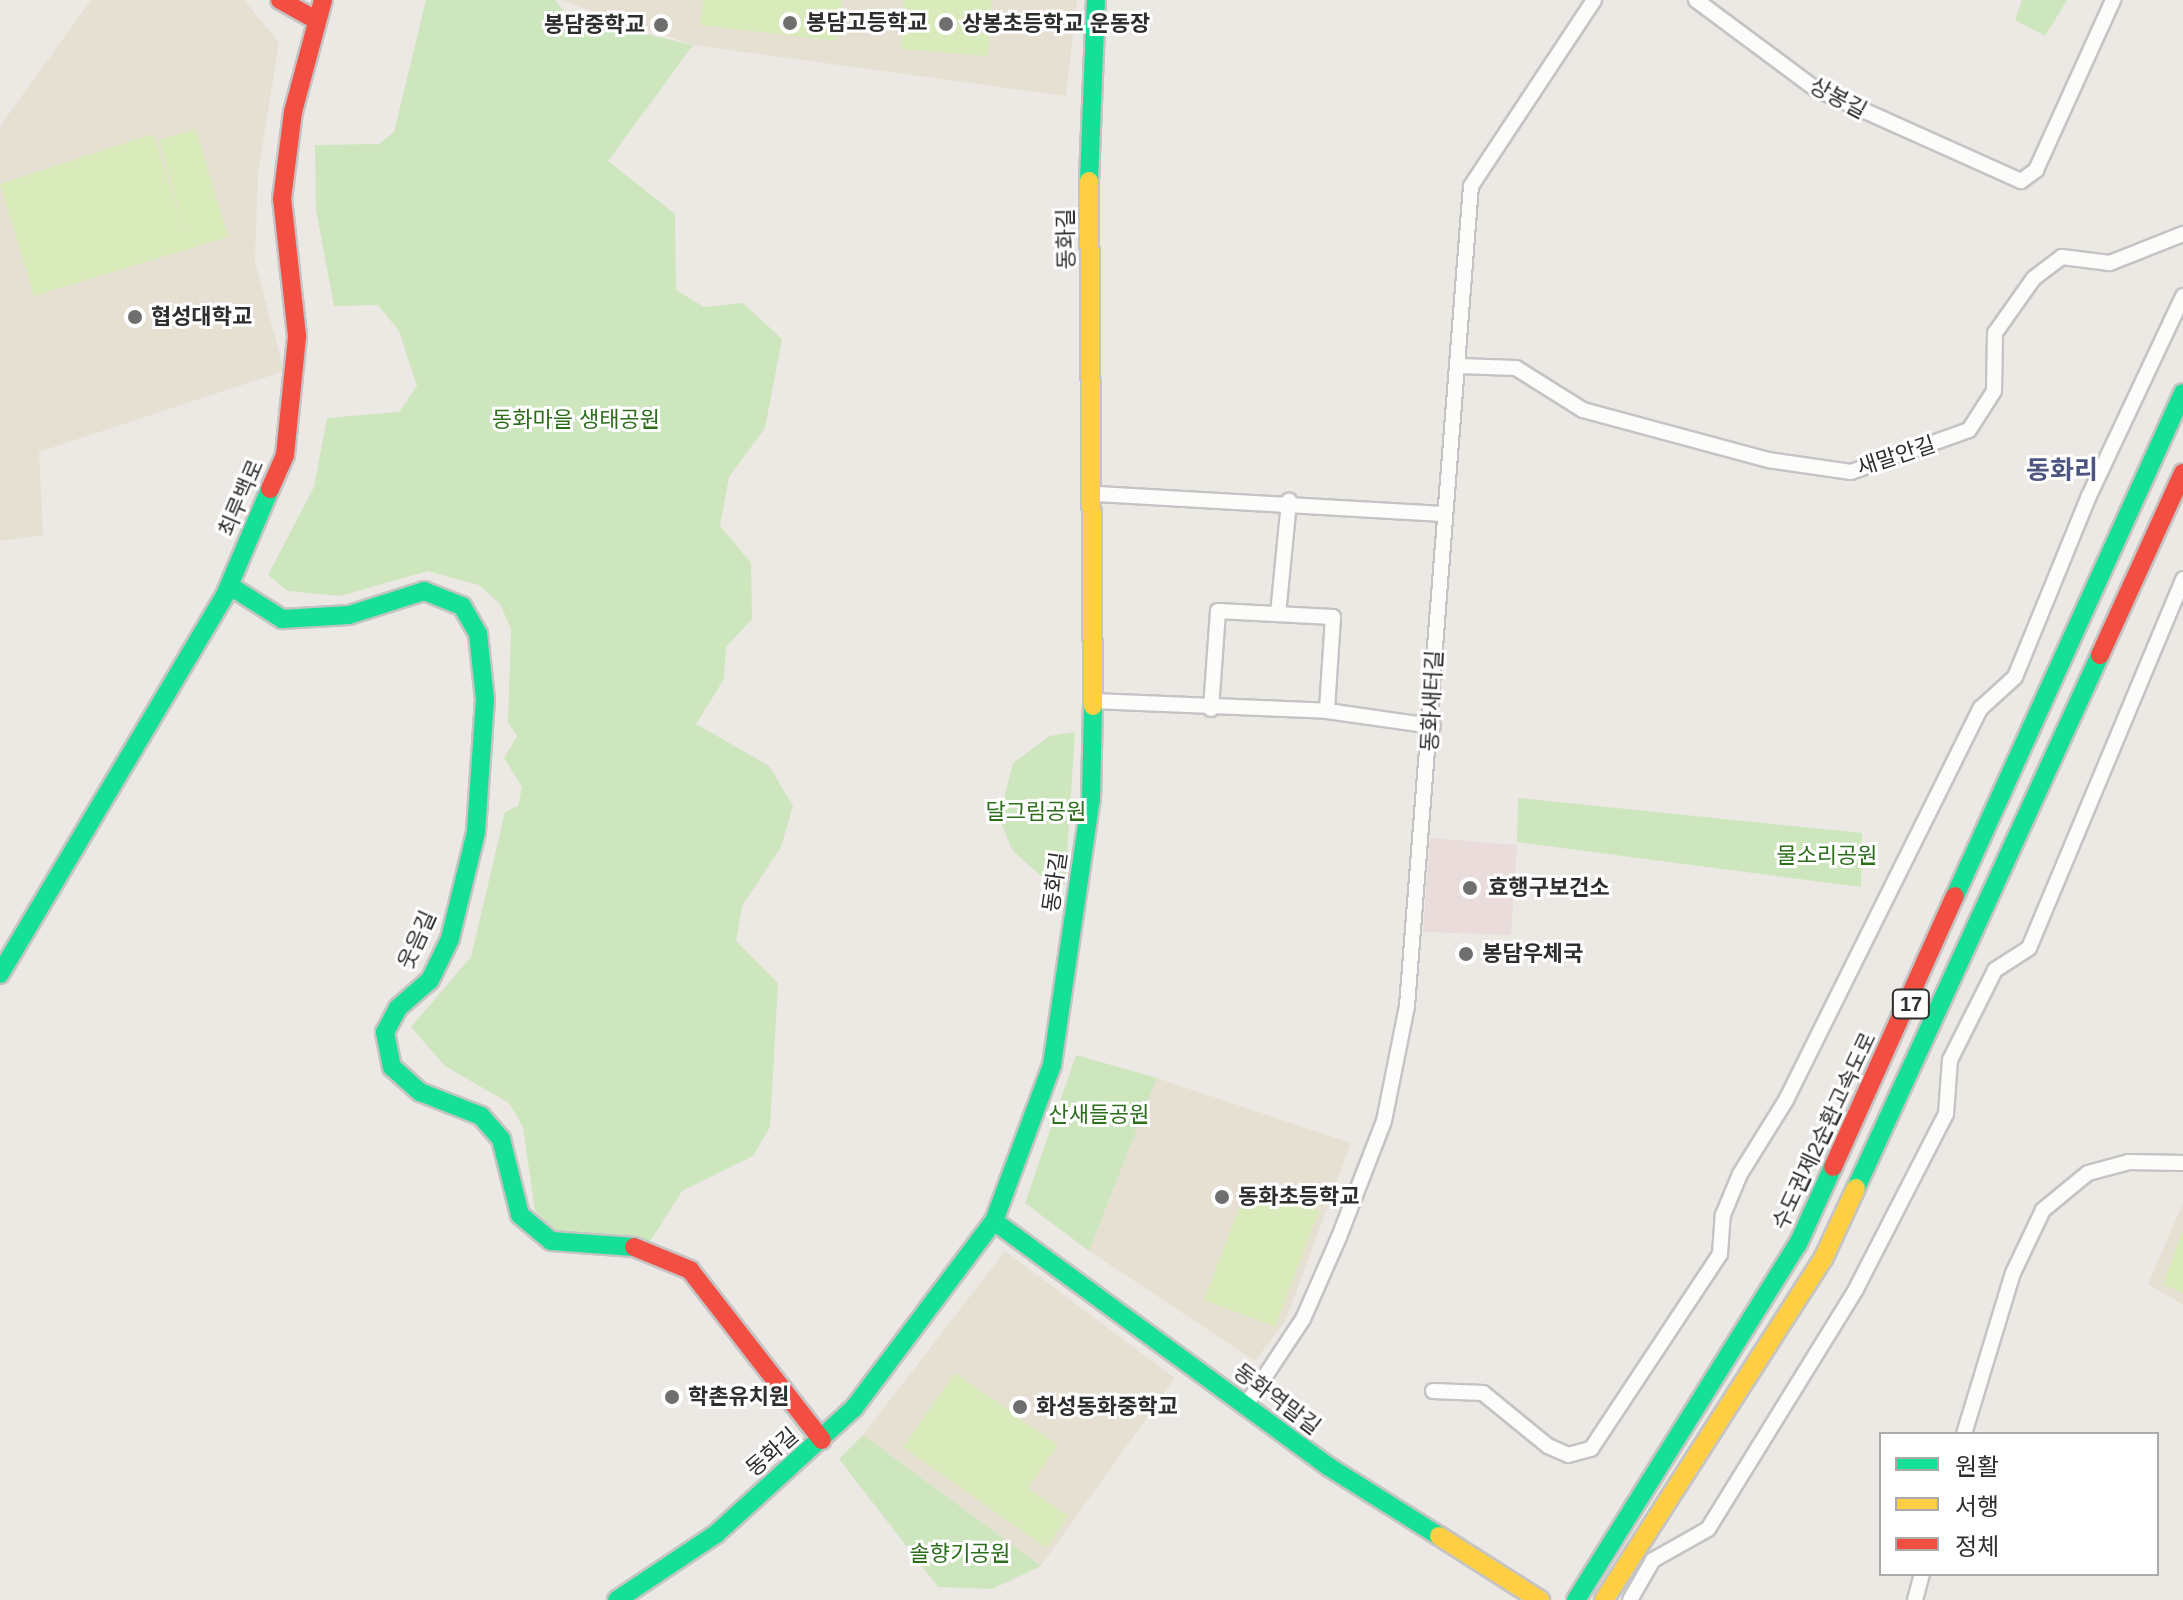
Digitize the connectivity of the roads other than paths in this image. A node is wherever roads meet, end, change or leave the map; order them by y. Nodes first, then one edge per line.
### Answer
1 (280, 0) edge
2 (323, 0) edge
3 (1096, 0) edge
4 (1594, 0) edge
5 (1696, 0) edge
6 (2113, 0) edge
7 (313, 18) junction
8 (2183, 234) edge
9 (2183, 296) edge
10 (1459, 366) junction
11 (2183, 393) edge
12 (2183, 473) edge
13 (1096, 494) junction
14 (1289, 501) junction
15 (1440, 514) junction
16 (2183, 579) edge
17 (230, 586) junction
18 (1278, 614) junction
19 (1093, 701) junction
20 (1211, 709) junction
21 (1327, 711) junction
22 (1433, 726) junction
23 (0, 974) edge
24 (2183, 1163) edge
25 (994, 1221) junction
26 (1433, 1391) dead end
27 (1246, 1405) junction
28 (1965, 1432) edge
29 (822, 1440) junction
30 (1921, 1576) edge
31 (1581, 1594) edge
32 (617, 1600) edge
33 (1540, 1600) edge
34 (1604, 1600) edge
35 (1630, 1600) edge
36 (1915, 1600) edge

1 - 7 main road
2 - 7 main road, 최루백로
3 - 13 main road, 동화길
4 - 10 street, 동화새터길
5 - 6 street, 상봉길
7 - 17 main road, 최루백로
8 - 10 street, 새말안길
9 - 26 street
10 - 15 street, 동화새터길
11 - 31 main road, 수도권제2순환고속도로 / 17
12 - 34 main road, 17
13 - 14 street
13 - 19 main road, 동화길
14 - 15 street
14 - 18 street
15 - 22 street, 동화새터길
16 - 35 street
17 - 23 main road, 최루백로
17 - 29 main road, 웃음길
18 - 20 street
18 - 21 street
19 - 20 street
19 - 25 main road, 동화길
20 - 21 street
21 - 22 street
22 - 27 street, 동화새터길
24 - 28 street
25 - 27 main road, 동화역말길
25 - 29 main road, 동화길
27 - 33 main road, 동화역말길
29 - 32 main road, 동화길
30 - 36 street

